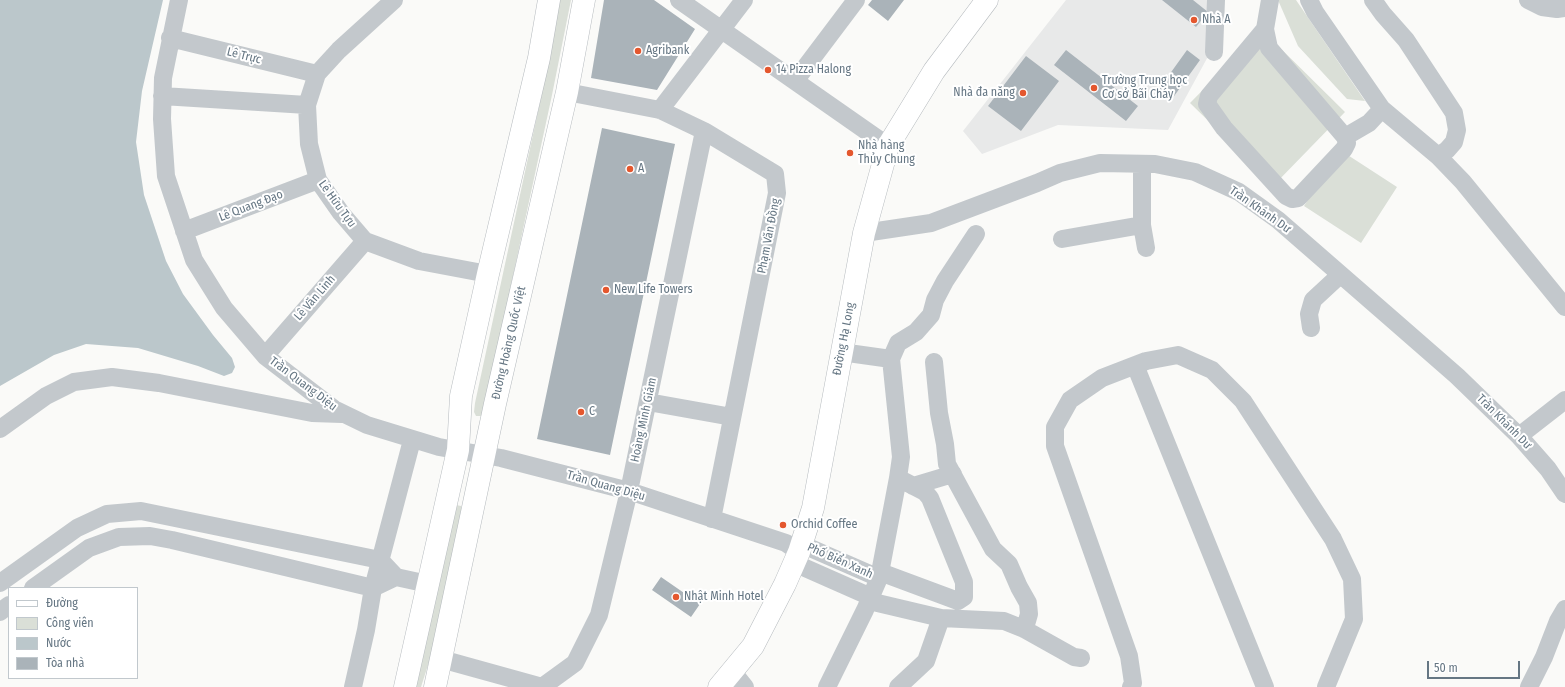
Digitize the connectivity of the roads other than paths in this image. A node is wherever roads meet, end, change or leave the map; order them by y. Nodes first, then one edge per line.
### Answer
1 (179, 0) edge
2 (394, 0) edge
3 (549, 0) edge
4 (584, 0) edge
5 (679, 0) edge
6 (744, 0) edge
7 (856, 0) edge
8 (987, 0) edge
9 (1216, 0) edge
10 (1270, 0) edge
11 (1309, 0) edge
12 (1373, 0) edge
13 (1528, 0) edge
14 (1565, 8) edge
15 (723, 29) junction
16 (1265, 29) junction
17 (170, 38) junction
18 (1214, 52) dead end
19 (317, 74) junction
20 (795, 81) junction
21 (567, 92) junction
22 (162, 96) junction
23 (307, 105) junction
24 (1382, 109) junction
25 (660, 110) junction
26 (704, 131) junction
27 (1344, 137) junction
28 (888, 146) junction
29 (1438, 156) junction
30 (1142, 164) junction
31 (318, 180) junction
32 (1298, 198) junction
33 (1278, 220) junction
34 (1142, 225) junction
35 (184, 231) junction
36 (864, 233) junction
37 (976, 234) dead end
38 (1062, 239) dead end
39 (365, 241) junction
40 (1146, 248) dead end
41 (488, 274) junction
42 (1340, 275) junction
43 (1565, 307) edge
44 (1311, 328) dead end
45 (841, 352) junction
46 (266, 356) junction
47 (891, 359) junction
48 (934, 362) dead end
49 (1135, 365) junction
50 (1565, 400) edge
51 (648, 402) junction
52 (344, 414) junction
53 (732, 417) junction
54 (0, 429) edge
55 (1519, 436) junction
56 (412, 440) junction
57 (458, 450) junction
58 (484, 455) junction
59 (953, 474) junction
60 (906, 482) junction
61 (629, 491) junction
62 (1565, 494) edge
63 (107, 514) junction
64 (712, 519) junction
65 (119, 537) junction
66 (798, 553) junction
67 (380, 560) junction
68 (879, 575) junction
69 (396, 577) junction
70 (0, 583) edge
71 (428, 584) junction
72 (34, 587) edge
73 (373, 588) junction
74 (936, 593) junction
75 (964, 597) junction
76 (870, 599) junction
77 (8, 606) edge
78 (1565, 609) edge
79 (0, 612) edge
80 (936, 617) junction
81 (982, 619) junction
82 (1024, 629) junction
83 (1081, 658) dead end
84 (441, 659) junction
85 (732, 682) edge
86 (353, 687) edge
87 (404, 687) edge
88 (435, 687) edge
89 (542, 687) edge
90 (827, 687) edge
91 (898, 687) edge
92 (1131, 687) edge
93 (1265, 687) edge
94 (1326, 687) edge
95 (1529, 687) edge

1 - 17 street, Trần Quang Diệu
2 - 19 street, Lê Hữu Tựu
3 - 41 main road
4 - 21 main road, Đường Hoàng Quốc Việt
5 - 15 street
6 - 15 street
7 - 20 street
8 - 28 main road, Đường Hạ Long
9 - 18 street
10 - 16 street
11 - 24 street
12 - 29 street
13 - 14 street
15 - 20 street
15 - 25 street
16 - 27 street
16 - 32 street
17 - 19 street, Lê Trực
17 - 22 street, Trần Quang Diệu
19 - 23 street, Lê Hữu Tựu
20 - 28 street
21 - 25 street, Phạm Văn Đồng
21 - 58 main road, Đường Hoàng Quốc Việt
22 - 23 street
22 - 35 street, Trần Quang Diệu
23 - 31 street, Lê Hữu Tựu
24 - 27 street
24 - 29 street
25 - 26 street, Phạm Văn Đồng
26 - 51 street, Hoàng Minh Giám
26 - 53 street, Phạm Văn Đồng
27 - 32 street
28 - 36 main road, Đường Hạ Long
29 - 43 street
30 - 33 street, Trần Khánh Dư
30 - 34 street
30 - 36 street, Trần Khánh Dư
31 - 35 street, Lê Quang Đạo
31 - 39 street, Lê Hữu Tựu
32 - 33 street
33 - 42 street, Trần Khánh Dư
34 - 38 street
34 - 40 street
35 - 46 street, Trần Quang Diệu
36 - 45 main road, Đường Hạ Long
37 - 47 street
39 - 41 street, Lê Hữu Tựu
39 - 46 street, Lê Văn Linh
41 - 57 main road
42 - 44 street
42 - 55 street, Trần Khánh Dư
45 - 47 street
45 - 66 main road, Đường Hạ Long
46 - 52 street, Trần Quang Diệu
47 - 60 street
48 - 59 street
49 - 92 street
49 - 93 street
49 - 94 street
50 - 55 street
51 - 53 street
51 - 61 street, Hoàng Minh Giám
52 - 54 street
52 - 56 street, Trần Quang Diệu
53 - 64 street, Phạm Văn Đồng
55 - 62 street, Trần Khánh Dư
56 - 57 street, Trần Quang Diệu
56 - 67 street
57 - 58 street, Trần Quang Diệu
57 - 71 main road
58 - 61 street, Trần Quang Diệu
58 - 84 main road, Đường Hoàng Quốc Việt
59 - 60 street
59 - 82 street
60 - 68 street
60 - 75 street
61 - 64 street, Trần Quang Diệu
61 - 89 street, Hoàng Minh Giám
63 - 65 street
63 - 67 street
63 - 70 street
64 - 66 street, Trần Quang Diệu
65 - 72 street
65 - 73 street
66 - 68 street, Phố Biển Xanh
66 - 76 street, Phố Biển Xanh
66 - 85 main road, Đường Hạ Long
67 - 69 street
67 - 73 street
68 - 74 street, Phố Biển Xanh
68 - 76 street
69 - 71 street
69 - 73 street
71 - 87 main road
73 - 86 street
74 - 75 street, Phố Biển Xanh
74 - 80 street
75 - 81 street
76 - 80 street, Phố Biển Xanh
76 - 90 street
77 - 79 street
78 - 95 street
80 - 81 street, Phố Biển Xanh
80 - 91 street
81 - 82 street, Phố Biển Xanh
82 - 83 street, Phố Biển Xanh
84 - 88 main road, Đường Hoàng Quốc Việt
84 - 89 street

